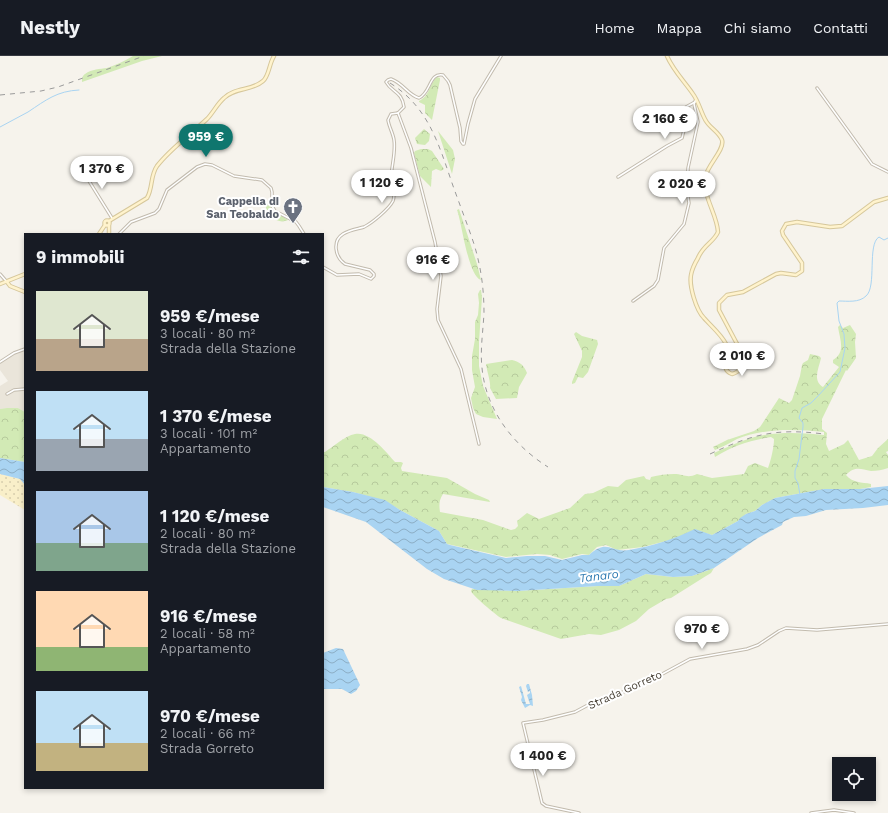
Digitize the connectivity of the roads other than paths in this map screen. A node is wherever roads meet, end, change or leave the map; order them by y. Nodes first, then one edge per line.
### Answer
1 (274, 56) edge
2 (502, 56) edge
3 (667, 56) edge
4 (817, 88) dead end
5 (695, 101) junction
6 (398, 113) junction
7 (80, 170) dead end
8 (888, 172) edge
9 (618, 177) dead end
10 (888, 198) edge
11 (112, 218) junction
12 (109, 221) junction
13 (107, 225) junction
14 (100, 233) edge
15 (109, 233) edge
16 (120, 233) edge
17 (303, 233) edge
18 (324, 268) edge
19 (0, 274) edge
20 (24, 274) edge
21 (7, 282) junction
22 (0, 284) edge
23 (24, 292) edge
24 (633, 301) dead end
25 (24, 350) edge
26 (0, 362) edge
27 (24, 389) edge
28 (7, 394) dead end
29 (479, 444) dead end
30 (888, 624) edge
31 (579, 813) edge
32 (811, 813) edge
33 (854, 813) edge

1 - 11 main road
2 - 6 street
3 - 5 main road
4 - 8 street
5 - 9 street
5 - 10 main road
5 - 24 street
6 - 18 street
6 - 29 street
7 - 11 street
11 - 12 main road
12 - 13 main road
12 - 13 main road
13 - 14 main road
13 - 15 main road
16 - 17 street
19 - 21 street
20 - 21 main road
21 - 22 main road
21 - 23 main road
25 - 26 street
27 - 28 street
30 - 31 street, Strada Gorreto
32 - 33 street

